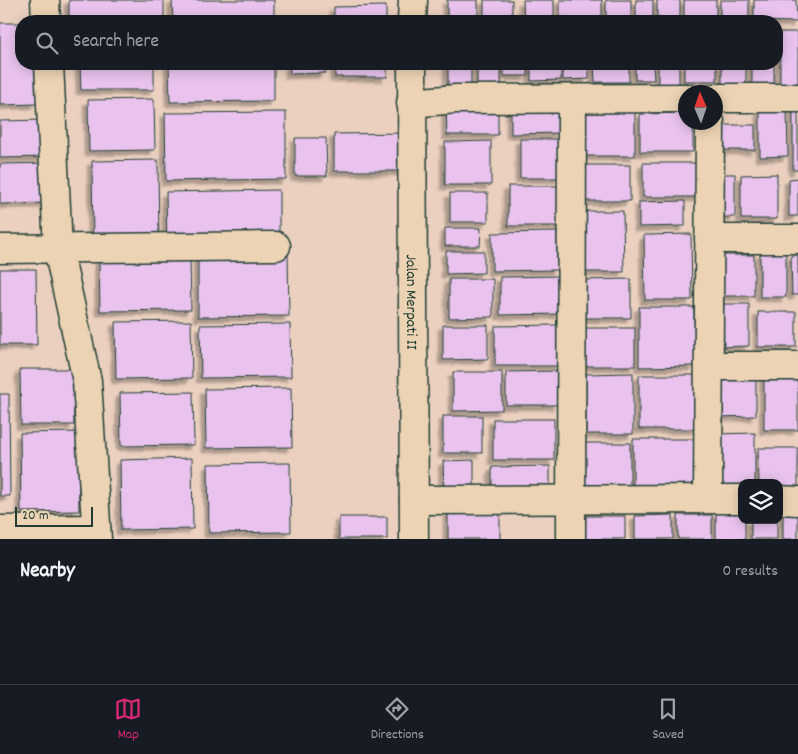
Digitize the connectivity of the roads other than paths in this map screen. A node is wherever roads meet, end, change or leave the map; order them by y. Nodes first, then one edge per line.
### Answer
1 (45, 0) edge
2 (413, 0) edge
3 (46, 15) edge
4 (412, 15) edge
5 (49, 70) edge
6 (412, 70) edge
7 (678, 98) edge
8 (723, 98) edge
9 (798, 98) edge
10 (572, 99) junction
11 (411, 103) junction
12 (710, 130) edge
13 (709, 239) junction
14 (798, 239) edge
15 (276, 246) dead end
16 (0, 249) edge
17 (58, 249) junction
18 (709, 366) junction
19 (798, 366) edge
20 (572, 498) junction
21 (708, 498) junction
22 (738, 499) edge
23 (414, 500) junction
24 (783, 500) edge
25 (798, 501) edge
26 (0, 530) edge
27 (96, 534) edge
28 (414, 539) edge
29 (572, 539) edge

1 - 3 street
2 - 4 street
5 - 17 street
6 - 11 street, Jalan Merpati II
7 - 10 street
8 - 9 street
10 - 11 street
10 - 20 street
11 - 23 street, Jalan Merpati II
12 - 13 street
13 - 14 street
13 - 18 street
15 - 17 street
16 - 17 street
17 - 27 street
18 - 19 street
18 - 21 street
20 - 21 street
20 - 23 street
20 - 29 street
21 - 22 street
23 - 28 street, Jalan Merpati II
24 - 25 street
26 - 27 street

